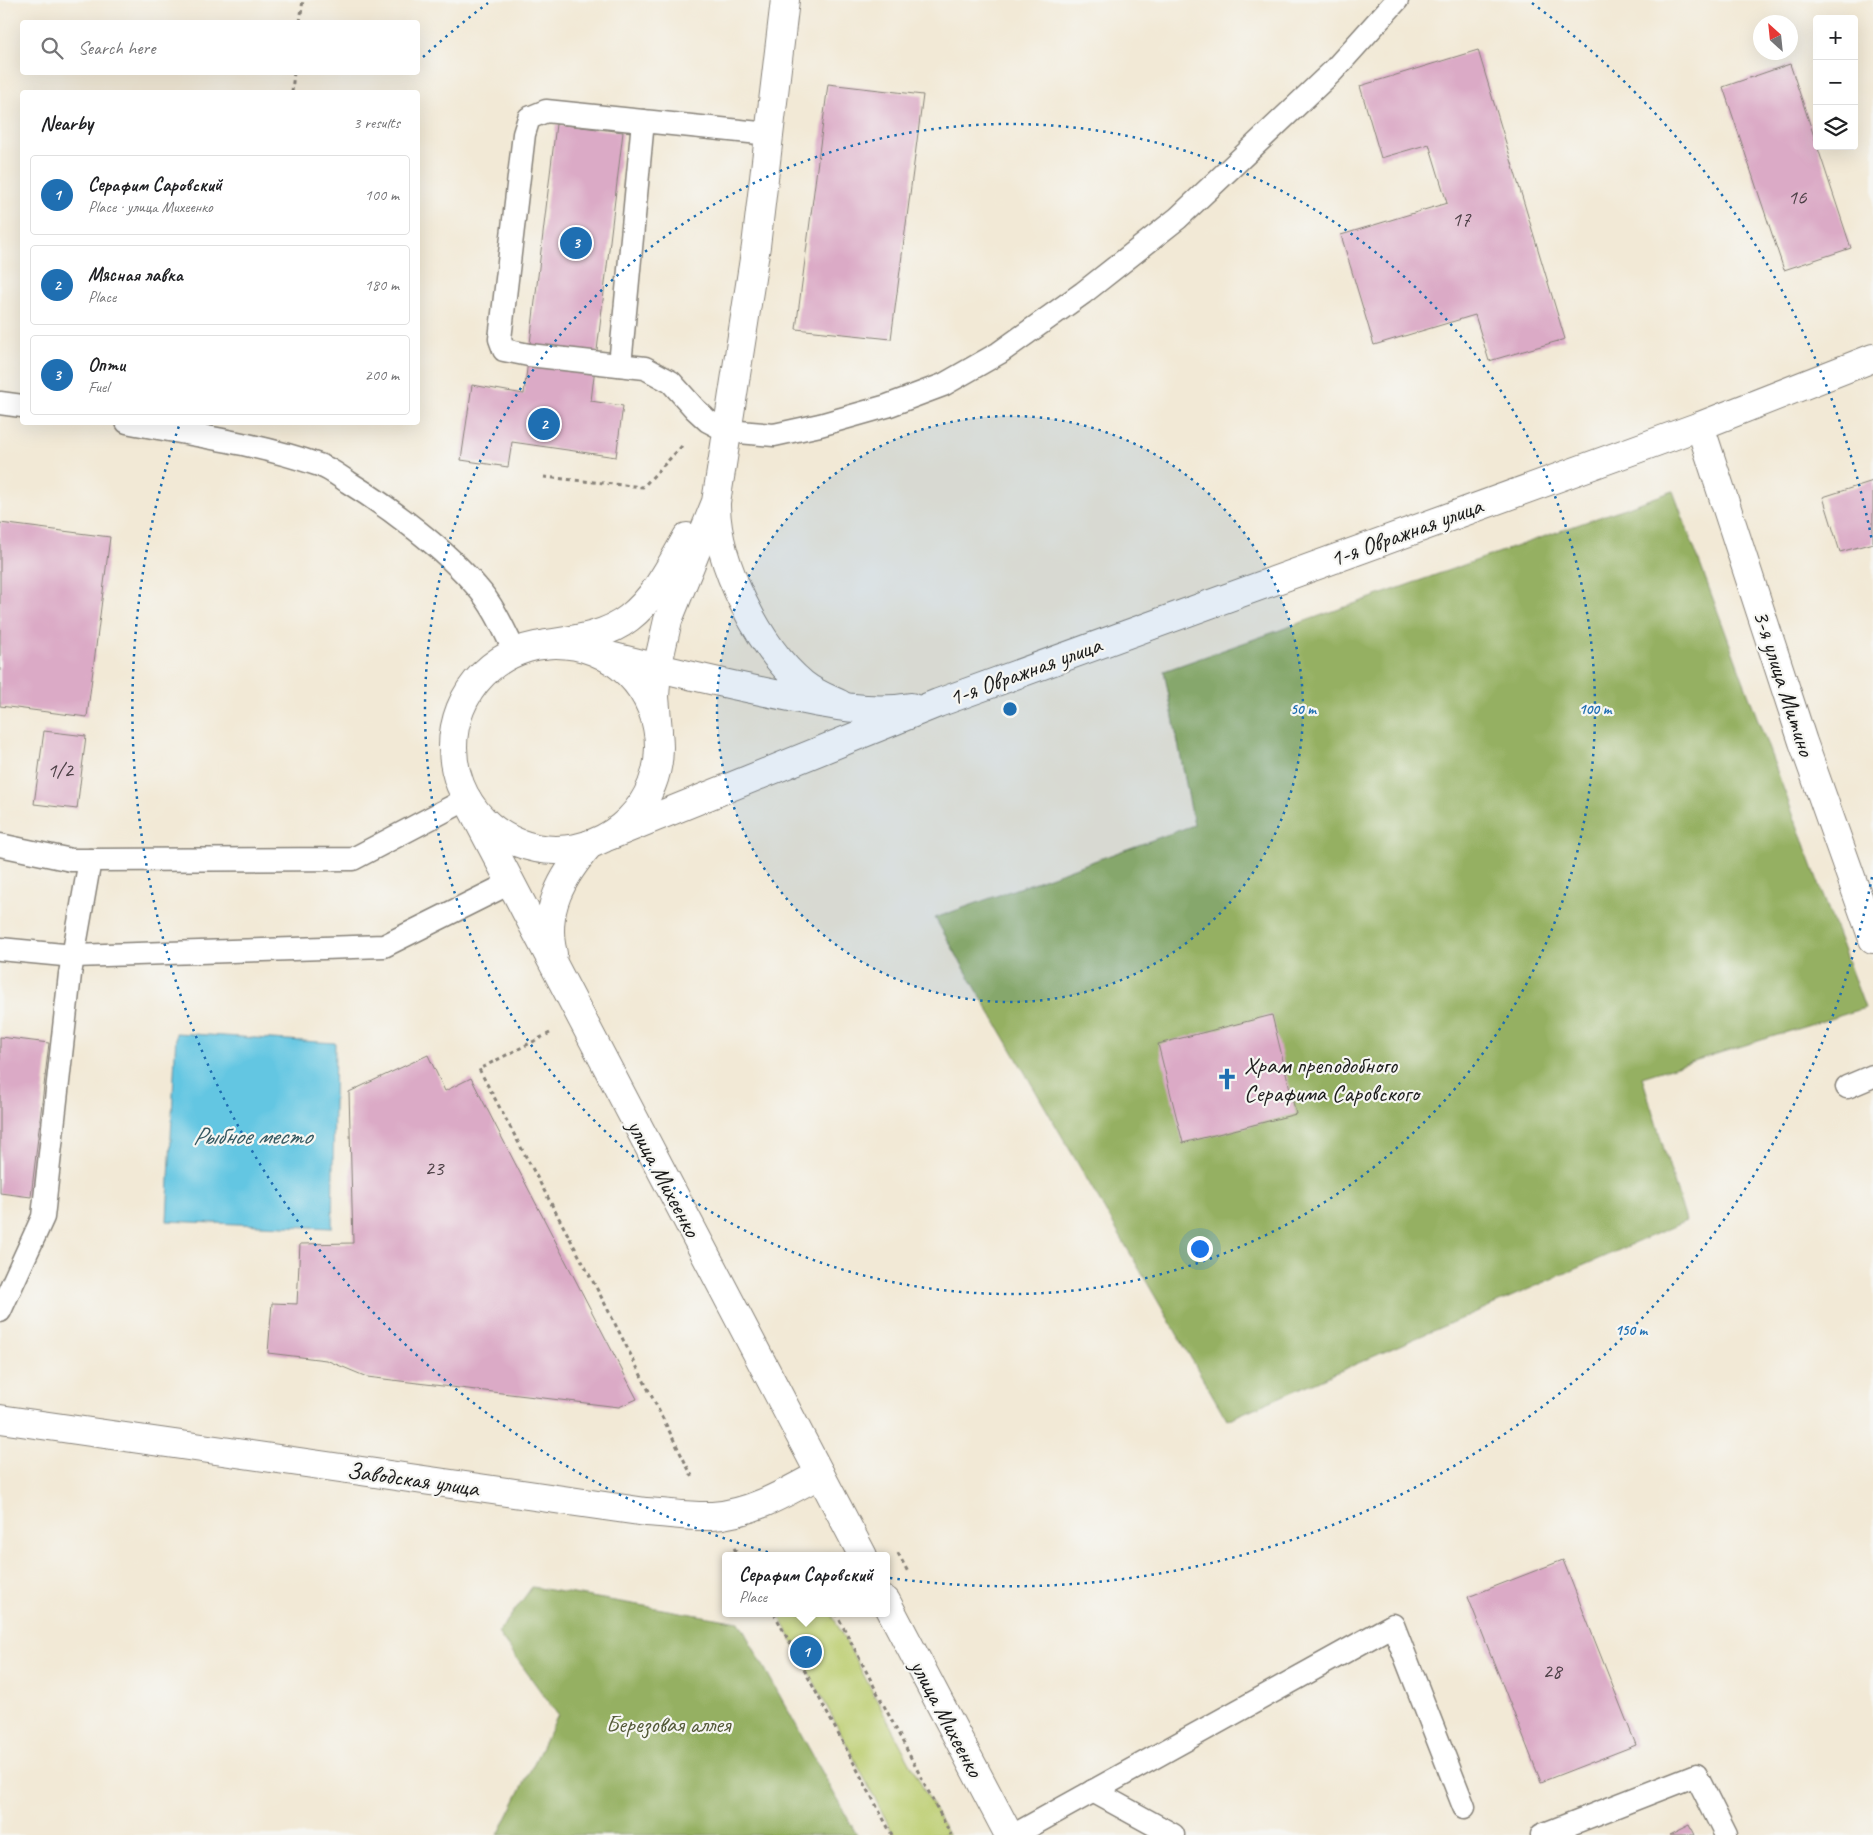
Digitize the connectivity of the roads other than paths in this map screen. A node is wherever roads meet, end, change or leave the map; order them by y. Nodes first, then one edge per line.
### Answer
1 (785, 0) edge
2 (1398, 0) edge
3 (643, 121) junction
4 (769, 134) junction
5 (1873, 358) edge
6 (620, 365) junction
7 (0, 403) edge
8 (20, 406) edge
9 (143, 425) edge
10 (1700, 426) junction
11 (727, 431) junction
12 (717, 492) junction
13 (542, 645) junction
14 (515, 652) junction
15 (599, 653) junction
16 (657, 668) junction
17 (938, 703) junction
18 (846, 707) junction
19 (658, 731) junction
20 (467, 800) junction
21 (600, 840) junction
22 (0, 845) edge
23 (90, 860) junction
24 (510, 883) junction
25 (1873, 939) edge
26 (0, 949) edge
27 (74, 956) junction
28 (558, 975) junction
29 (1873, 1076) edge
30 (1847, 1087) dead end
31 (0, 1311) edge
32 (0, 1419) edge
33 (820, 1474) junction
34 (860, 1552) edge
35 (890, 1609) edge
36 (1093, 1791) junction
37 (1464, 1807) dead end
38 (1008, 1835) edge
39 (1014, 1835) edge
40 (1174, 1835) edge
41 (1542, 1835) edge
42 (1726, 1835) edge

1 - 4 street
2 - 11 lane
3 - 4 lane
3 - 6 lane
3 - 6 lane
4 - 11 street
5 - 10 street, 1-я Овражная улица
6 - 11 lane
7 - 8 lane
9 - 14 lane
10 - 17 street, 1-я Овражная улица
10 - 25 street, 3-я улица Митино
11 - 12 street
12 - 13 street
12 - 16 street
12 - 18 street
13 - 14 street
13 - 15 street
14 - 20 street
15 - 16 street
15 - 19 street
16 - 18 street
16 - 19 street
17 - 18 street
17 - 21 street
19 - 21 street
20 - 21 street
20 - 23 lane
20 - 24 street, улица Михеенко
21 - 28 street
22 - 23 lane
23 - 27 lane
24 - 27 lane
24 - 28 street, улица Михеенко
26 - 27 lane
27 - 31 lane
28 - 33 street, улица Михеенко
29 - 30 lane
32 - 33 street, Заводская улица
33 - 34 street, улица Михеенко
35 - 38 street, улица Михеенко
36 - 37 lane
36 - 39 lane
36 - 40 lane
41 - 42 lane

